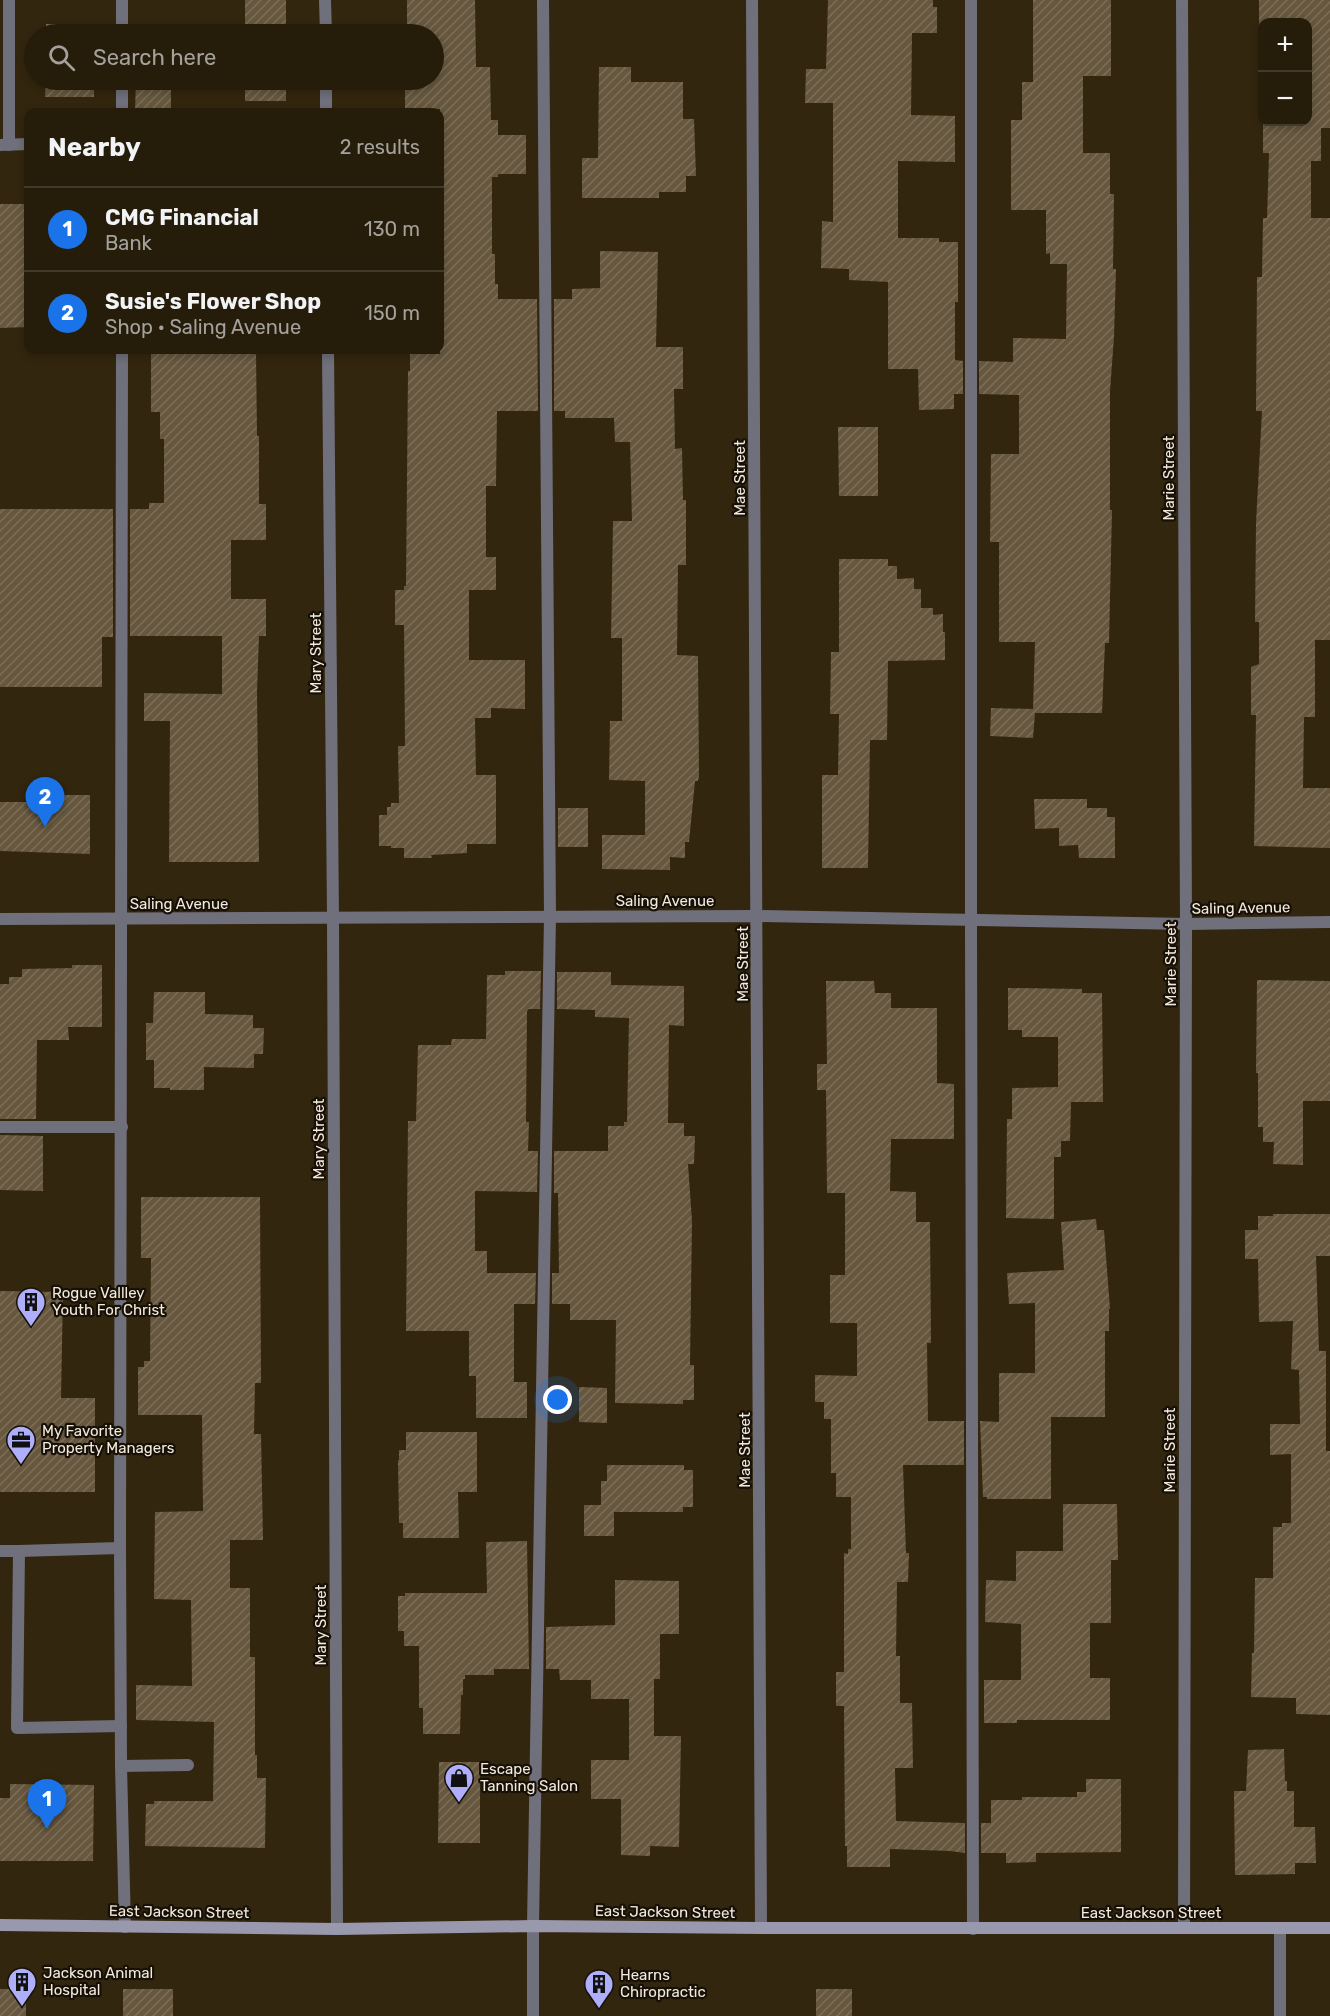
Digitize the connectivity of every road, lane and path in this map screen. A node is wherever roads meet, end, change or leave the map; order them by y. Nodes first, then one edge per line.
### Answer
1 (9, 0) edge
2 (122, 0) edge
3 (325, 0) edge
4 (543, 0) edge
5 (752, 0) edge
6 (971, 0) edge
7 (1182, 0) edge
8 (122, 24) edge
9 (326, 24) edge
10 (122, 90) edge
11 (326, 90) edge
12 (122, 108) edge
13 (326, 108) edge
14 (24, 144) edge
15 (4, 145) edge
16 (122, 354) edge
17 (328, 354) edge
18 (550, 916) junction
19 (757, 916) junction
20 (333, 918) junction
21 (0, 919) edge
22 (122, 919) junction
23 (971, 920) junction
24 (1330, 922) edge
25 (1186, 924) junction
26 (0, 1127) edge
27 (122, 1127) junction
28 (120, 1548) junction
29 (0, 1551) edge
30 (19, 1551) junction
31 (121, 1726) junction
32 (188, 1765) dead end
33 (121, 1766) junction
34 (0, 1925) edge
35 (533, 1926) junction
36 (125, 1927) junction
37 (761, 1928) junction
38 (1184, 1928) junction
39 (1330, 1928) edge
40 (338, 1929) junction
41 (973, 1929) junction
42 (1280, 1929) junction
43 (533, 2016) edge
44 (1280, 2016) edge

1 - 15 street
2 - 8 street
3 - 9 street
4 - 18 street
5 - 19 street, Mae Street
6 - 23 street
7 - 25 street, Marie Street
10 - 12 street
11 - 13 street
14 - 15 street
16 - 22 street
17 - 20 street, Mary Street
18 - 19 street, Saling Avenue
18 - 20 street, Saling Avenue
18 - 35 street
19 - 23 street, Saling Avenue
19 - 37 street, Mae Street
20 - 22 street, Saling Avenue
20 - 40 street, Mary Street
21 - 22 street, Saling Avenue
22 - 27 street
23 - 25 street, Saling Avenue
23 - 41 street
24 - 25 street, Saling Avenue
25 - 38 street, Marie Street
26 - 27 street
27 - 28 street
28 - 30 street
28 - 31 street
29 - 30 street
30 - 31 street
31 - 33 street
32 - 33 street
33 - 36 street
34 - 36 street, East Jackson Street
35 - 37 street, East Jackson Street
35 - 40 street, East Jackson Street
35 - 43 street
36 - 40 street, East Jackson Street
37 - 41 street, East Jackson Street
38 - 41 street, East Jackson Street
38 - 42 street, East Jackson Street
39 - 42 street, East Jackson Street
42 - 44 street

